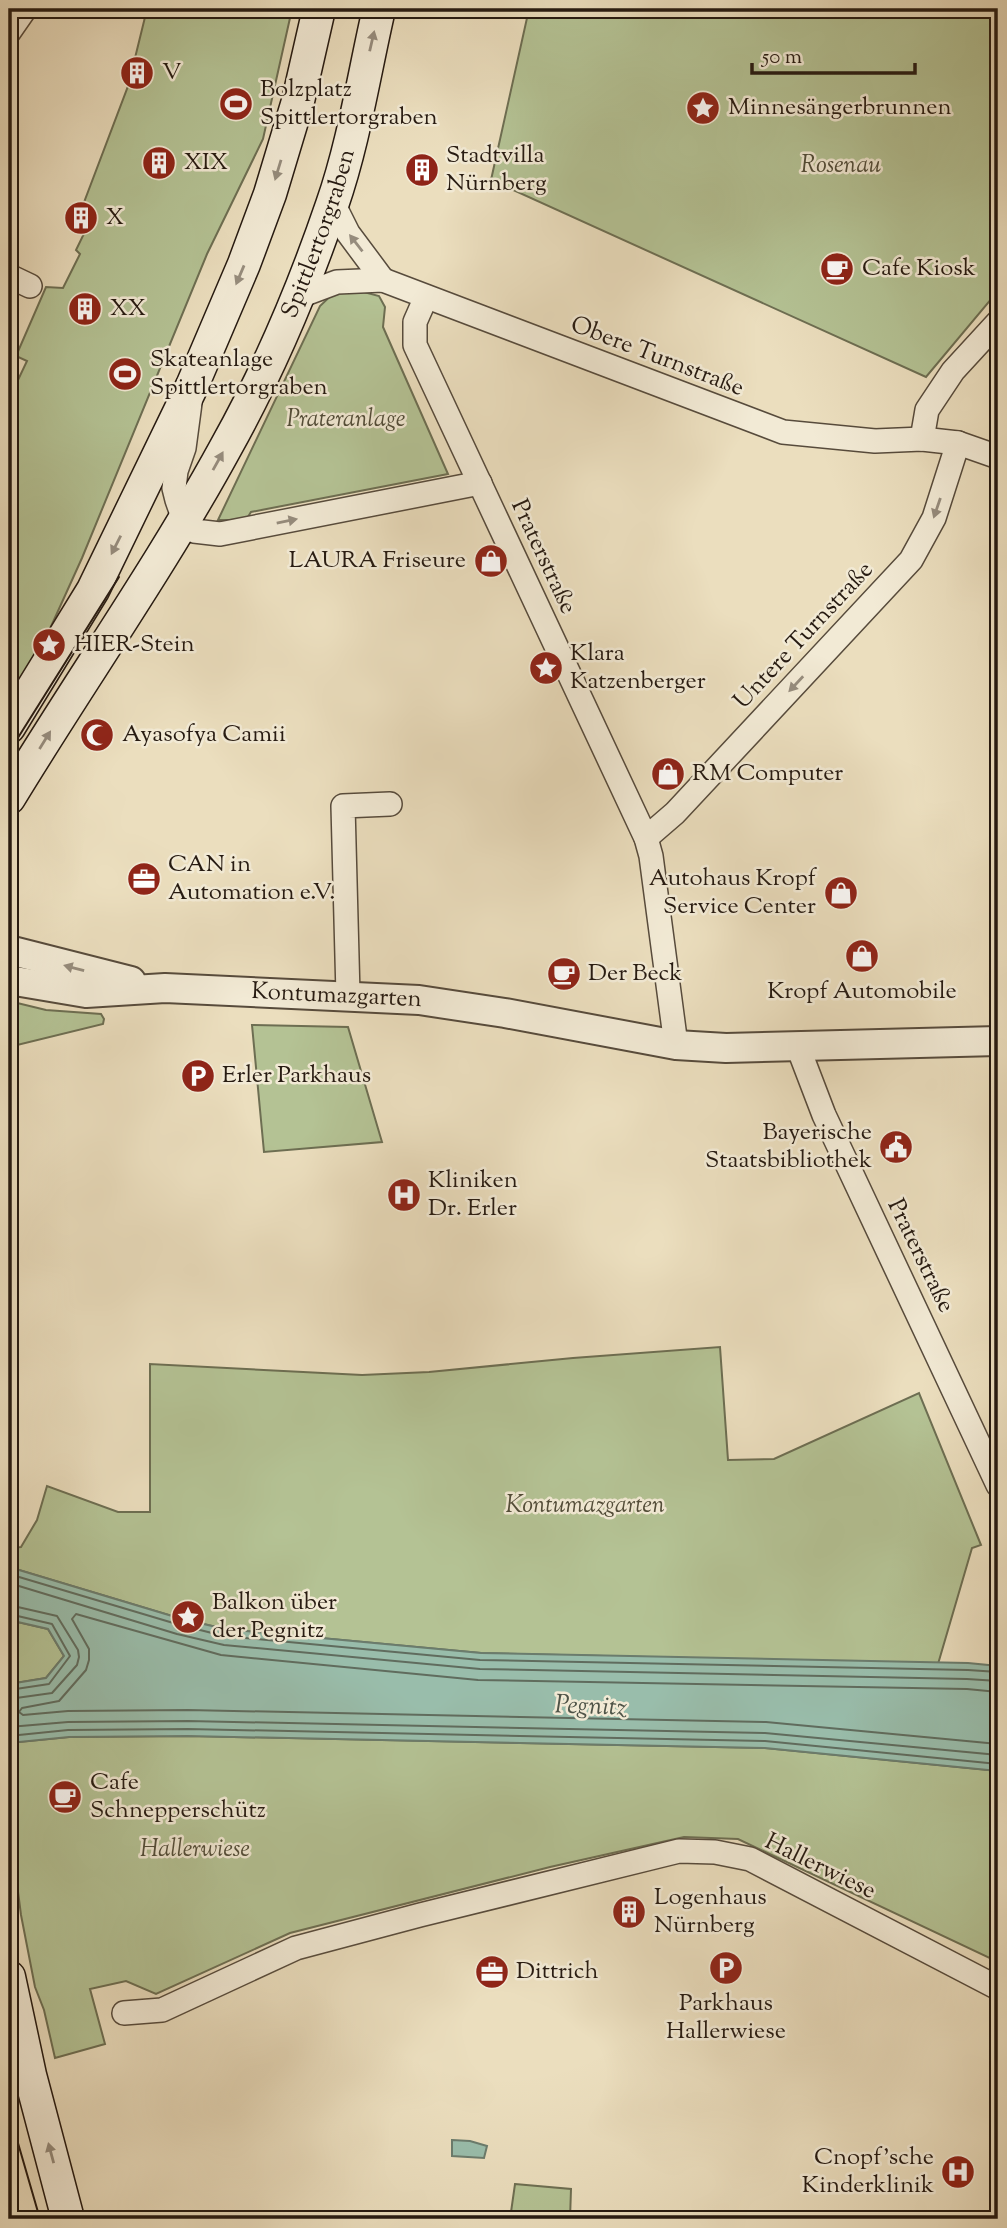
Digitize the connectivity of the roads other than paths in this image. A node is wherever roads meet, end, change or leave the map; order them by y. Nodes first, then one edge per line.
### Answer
1 (25, 9) edge
2 (319, 9) edge
3 (379, 9) edge
4 (9, 32) edge
5 (333, 203) junction
6 (383, 280) junction
7 (297, 297) junction
8 (426, 297) junction
9 (998, 322) edge
10 (192, 386) junction
11 (922, 439) junction
12 (958, 443) junction
13 (998, 457) edge
14 (480, 483) junction
15 (184, 520) junction
16 (9, 727) edge
17 (9, 799) edge
18 (390, 804) dead end
19 (646, 838) junction
20 (9, 950) edge
21 (9, 981) edge
22 (165, 988) junction
23 (348, 995) junction
24 (998, 1041) edge
25 (676, 1045) junction
26 (798, 1047) junction
27 (998, 1485) edge
28 (9, 1977) edge
29 (998, 1988) edge
30 (124, 2013) dead end
31 (68, 2219) edge

1 - 4 street
2 -> 10 main road
5 -> 3 main road, Spittlertorgraben
6 -> 5 street
5 - 7 main road, Spittlertorgraben
6 - 7 street, Obere Turnstraße
6 - 8 street, Obere Turnstraße
15 -> 7 main road, Spittlertorgraben
8 - 11 street, Obere Turnstraße
8 - 14 street, Praterstraße
9 - 11 street
10 - 15 street
10 -> 16 main road
11 - 12 street, Obere Turnstraße
12 - 13 street, Obere Turnstraße
12 -> 19 street, Untere Turnstraße
15 -> 14 street
14 - 19 street, Praterstraße
17 -> 15 main road, Spittlertorgraben
18 - 23 street
19 - 25 street, Praterstraße
22 -> 20 street, Kontumazgarten
21 - 22 street, Kontumazgarten
22 - 23 street, Kontumazgarten
23 - 25 street, Kontumazgarten
24 - 26 street, Kontumazgarten
25 - 26 street, Kontumazgarten
26 - 27 street, Praterstraße
31 -> 28 main road
29 - 30 street, Hallerwiese

